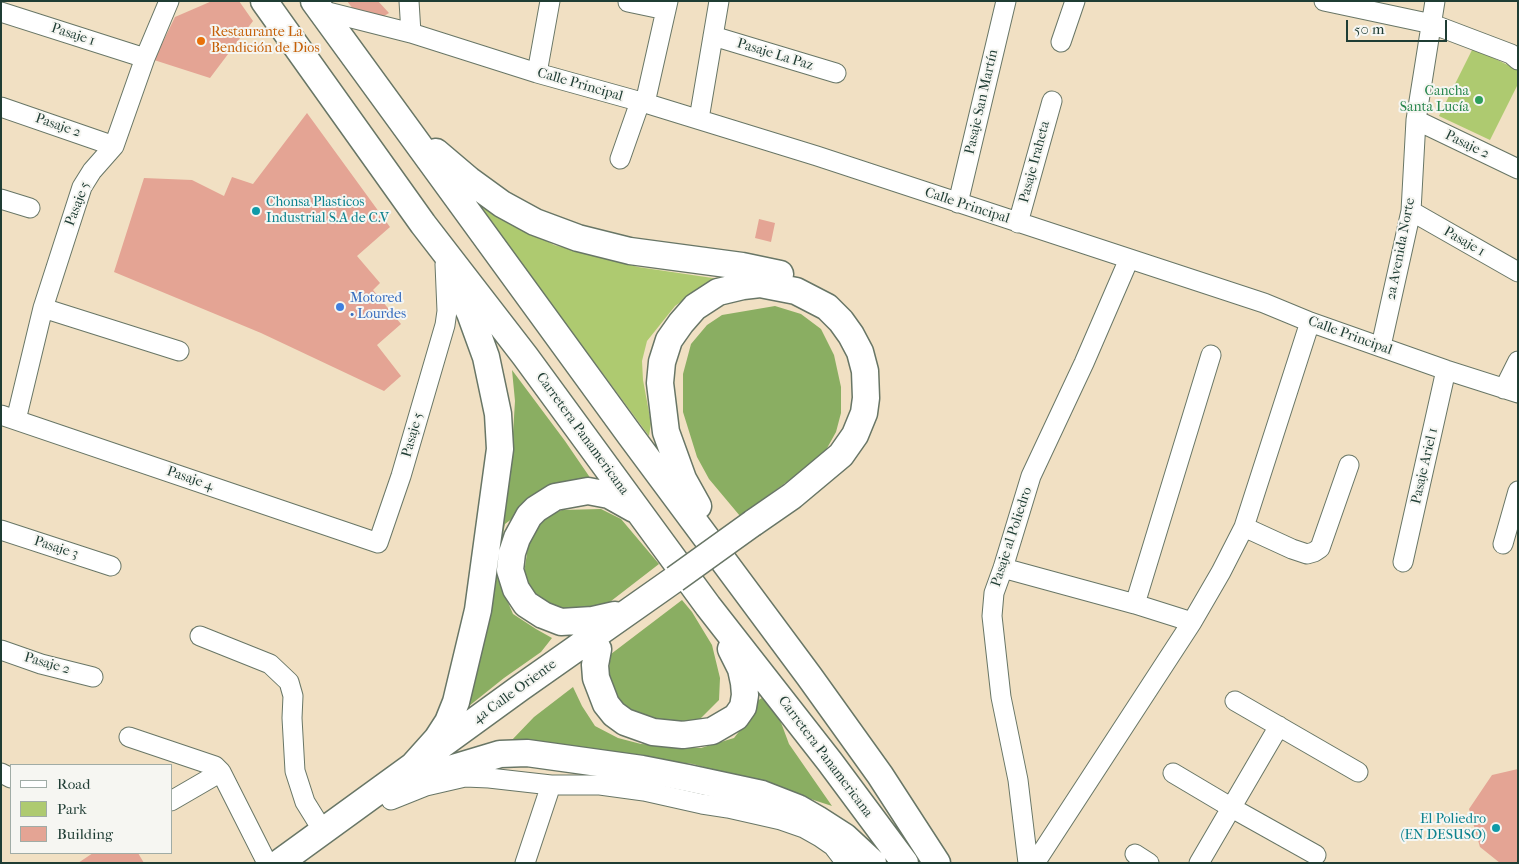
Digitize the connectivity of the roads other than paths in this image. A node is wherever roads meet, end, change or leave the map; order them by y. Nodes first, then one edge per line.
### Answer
1 (169, 1) edge
2 (264, 1) edge
3 (409, 1) edge
4 (550, 1) edge
5 (720, 1) edge
6 (1006, 1) edge
7 (1075, 1) edge
8 (1324, 1) edge
9 (1435, 1) edge
10 (628, 2) edge
11 (317, 5) edge
12 (667, 6) edge
13 (1, 12) edge
14 (1432, 24) junction
15 (411, 33) junction
16 (714, 36) junction
17 (1062, 42) dead end
18 (146, 58) junction
19 (1518, 60) edge
20 (537, 73) junction
21 (836, 73) dead end
22 (1052, 101) dead end
23 (643, 102) junction
24 (1, 107) edge
25 (699, 119) junction
26 (1416, 120) junction
27 (403, 122) junction
28 (114, 146) junction
29 (620, 159) dead end
30 (1518, 169) edge
31 (1, 199) edge
32 (958, 203) junction
33 (30, 208) dead end
34 (1411, 211) junction
35 (1018, 223) junction
36 (423, 224) junction
37 (1129, 259) junction
38 (445, 264) junction
39 (1518, 272) edge
40 (43, 308) junction
41 (1310, 322) junction
42 (445, 325) junction
43 (477, 330) junction
44 (1381, 346) junction
45 (178, 351) dead end
46 (1211, 355) dead end
47 (1518, 361) edge
48 (1446, 370) junction
49 (1511, 391) edge
50 (8, 418) edge
51 (1349, 465) dead end
52 (1518, 491) edge
53 (756, 527) junction
54 (1244, 527) junction
55 (1, 530) edge
56 (378, 543) joint
57 (1503, 544) dead end
58 (1403, 562) dead end
59 (111, 566) dead end
60 (1003, 568) junction
61 (676, 574) junction
62 (1135, 604) junction
63 (708, 606) junction
64 (626, 613) junction
65 (1192, 622) junction
66 (200, 636) dead end
67 (598, 649) junction
68 (1, 650) edge
69 (809, 676) junction
70 (93, 677) dead end
71 (1235, 701) dead end
72 (1279, 726) junction
73 (129, 737) dead end
74 (221, 772) junction
75 (1358, 772) dead end
76 (416, 773) junction
77 (1173, 773) dead end
78 (551, 786) junction
79 (172, 800) edge
80 (391, 800) junction
81 (1232, 808) junction
82 (323, 831) junction
83 (1316, 855) dead end
84 (267, 863) edge
85 (278, 863) edge
86 (303, 863) edge
87 (525, 863) edge
88 (846, 863) edge
89 (874, 863) edge
90 (905, 863) edge
91 (938, 863) edge
92 (1028, 863) edge
93 (1035, 863) edge
94 (1199, 863) edge

1 - 18 street, Pasaje 5
2 - 36 highway, Carretera Panamericana
3 - 15 street
4 - 20 street
5 - 16 street
6 - 32 street, Pasaje San Martín
7 - 17 street
8 - 14 street
9 - 14 street, 2a Avenida Norte
10 - 12 street
11 - 15 street, Calle Principal
11 - 27 highway
12 - 23 street
13 - 18 street, Pasaje 1
14 - 19 street
14 - 26 street, 2a Avenida Norte
15 - 20 street, Calle Principal
16 - 21 street, Pasaje La Paz
16 - 25 street
18 - 28 street, Pasaje 5
20 - 23 street, Calle Principal
22 - 35 street, Pasaje Iraheta
23 - 25 street, Calle Principal
23 - 29 street
24 - 28 street, Pasaje 2
25 - 32 street, Calle Principal
26 - 30 street, Pasaje 2
26 - 34 street, 2a Avenida Norte
27 - 53 highway
27 - 69 highway
28 - 40 street, Pasaje 5
31 - 33 street
32 - 35 street, Calle Principal
34 - 39 street, Pasaje 1
34 - 44 street, 2a Avenida Norte
35 - 37 street, Calle Principal
36 - 38 highway
36 - 61 highway, Carretera Panamericana
37 - 41 street, Calle Principal
37 - 60 street, Pasaje al Poliedro
38 - 42 street, Pasaje 5
38 - 43 highway
40 - 45 street
40 - 50 street, Pasaje 5
41 - 44 street, Calle Principal
41 - 54 street
42 - 43 street
42 - 56 street, Pasaje 5
43 - 76 highway
44 - 48 street, Calle Principal
46 - 62 street
47 - 49 street
48 - 49 street, Calle Principal
48 - 58 street, Pasaje Ariel 1
50 - 56 street, Pasaje 4
51 - 54 street
52 - 57 street
53 - 61 highway, 4a Calle Oriente
53 - 69 highway
54 - 65 street
55 - 59 street, Pasaje 3
60 - 62 street
60 - 92 street, Pasaje al Poliedro
61 - 63 highway, Carretera Panamericana
61 - 64 highway, 4a Calle Oriente
61 - 64 highway
61 - 67 highway, 4a Calle Oriente
62 - 65 street
63 - 67 highway
63 - 90 highway, Carretera Panamericana
64 - 76 highway, 4a Calle Oriente
65 - 93 street
66 - 82 street
67 - 76 highway, 4a Calle Oriente
68 - 70 street, Pasaje 2
69 - 91 highway
71 - 72 street
72 - 75 street
72 - 81 street
73 - 74 street
74 - 79 street
74 - 84 street
76 - 80 highway, 4a Calle Oriente
76 - 82 highway, 4a Calle Oriente
76 - 89 highway
77 - 81 street
78 - 80 street
78 - 87 street
78 - 88 street
80 - 86 highway, 4a Calle Oriente
81 - 83 street
81 - 94 street
82 - 85 highway, 4a Calle Oriente

